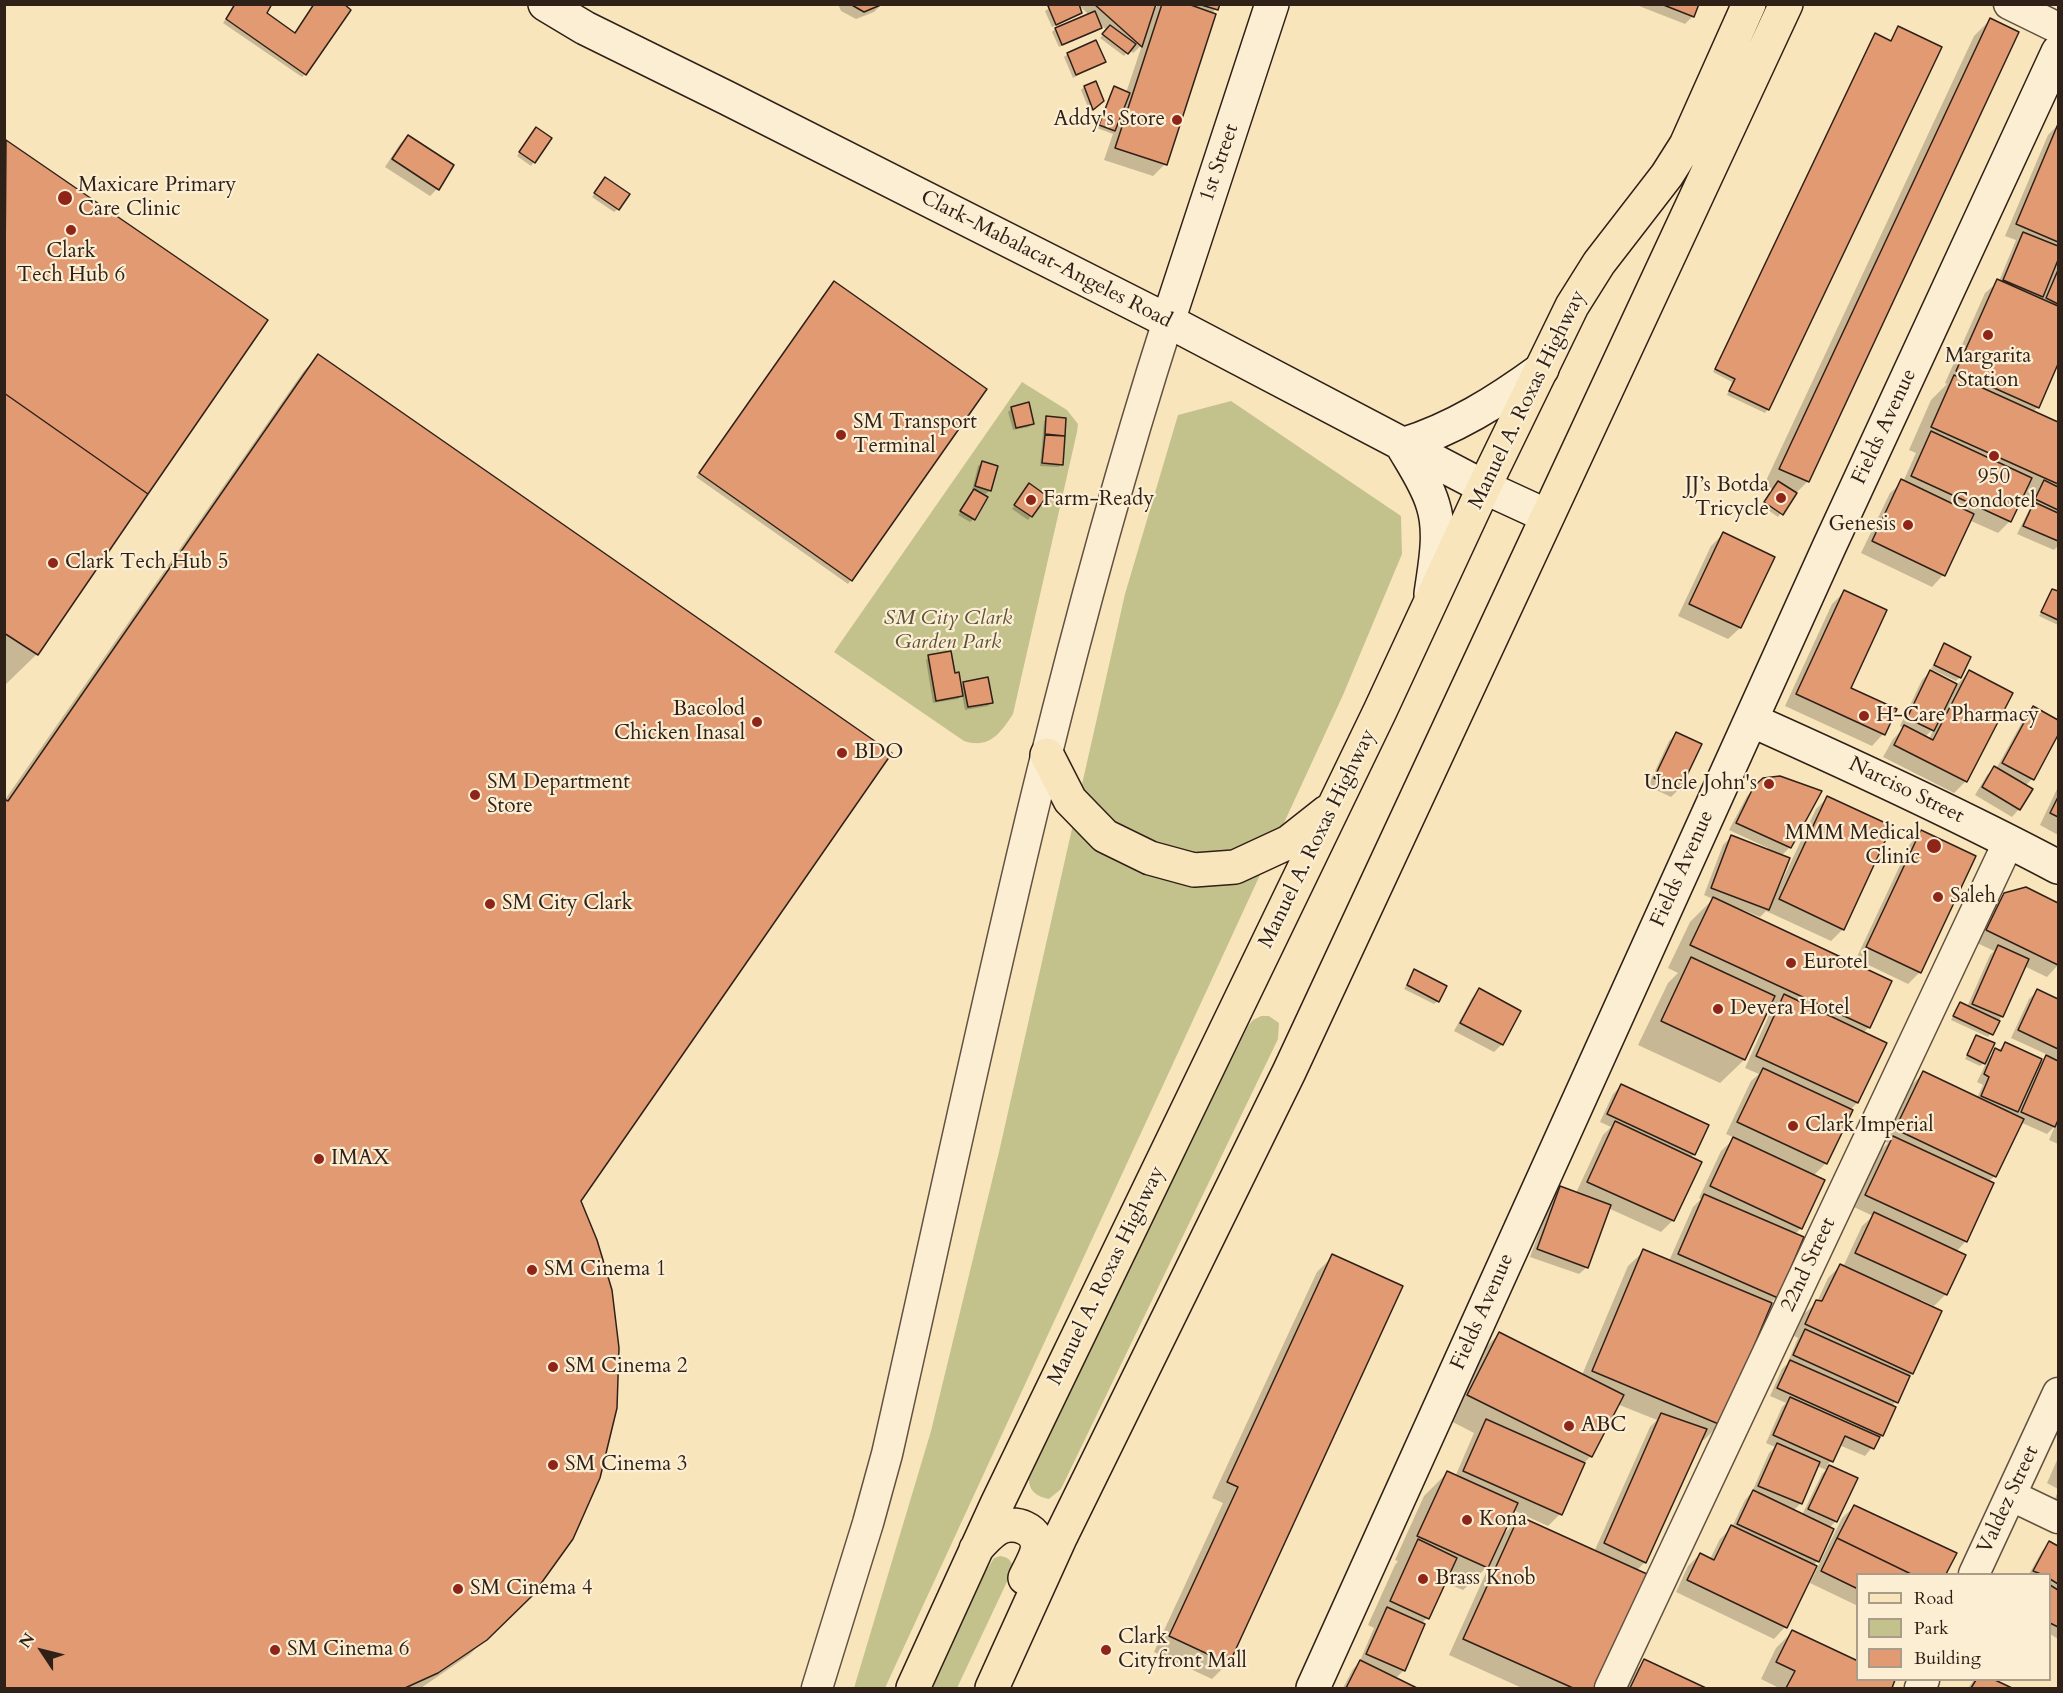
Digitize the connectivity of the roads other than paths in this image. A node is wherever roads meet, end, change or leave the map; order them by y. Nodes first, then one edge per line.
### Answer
1 (545, 4) edge
2 (1272, 4) edge
3 (1749, 4) edge
4 (1786, 4) edge
5 (2009, 4) edge
6 (2058, 28) edge
7 (2058, 52) edge
8 (1168, 321) junction
9 (1542, 369) junction
10 (1402, 445) junction
11 (1484, 487) junction
12 (1547, 516) junction
13 (1429, 608) junction
14 (1751, 720) junction
15 (1047, 755) junction
16 (1334, 807) junction
17 (2009, 841) junction
18 (2058, 867) edge
19 (2058, 1393) edge
20 (2012, 1496) junction
21 (2058, 1518) edge
22 (976, 1550) junction
23 (1975, 1573) edge
24 (817, 1689) edge
25 (913, 1689) edge
26 (975, 1689) edge
27 (992, 1689) edge
28 (1313, 1689) edge
29 (1610, 1689) edge

1 - 8 main road, Clark-Mabalacat-Angeles Road
2 - 8 main road, 1st Street
3 - 9 main road, Manuel A. Roxas Highway
4 - 12 main road
5 - 6 street
7 - 14 main road, Fields Avenue
8 - 10 main road, Clark-Mabalacat-Angeles Road
8 - 15 street
9 - 10 main road
9 - 11 main road, Manuel A. Roxas Highway
10 - 11 main road, Clark-Mabalacat-Angeles Road
10 - 13 main road
11 - 12 main road, Clark-Mabalacat-Angeles Road
11 - 13 main road, Manuel A. Roxas Highway
12 - 27 main road
13 - 16 main road, Manuel A. Roxas Highway
14 - 17 main road, Narciso Street
14 - 28 main road, Fields Avenue
15 - 16 main road
15 - 24 street
16 - 22 main road, Manuel A. Roxas Highway
17 - 18 main road, Narciso Street
17 - 29 street, 22nd Street
19 - 20 street, Valdez Street
20 - 21 street
20 - 23 street, Valdez Street
22 - 25 main road, Manuel A. Roxas Highway
22 - 26 main road

